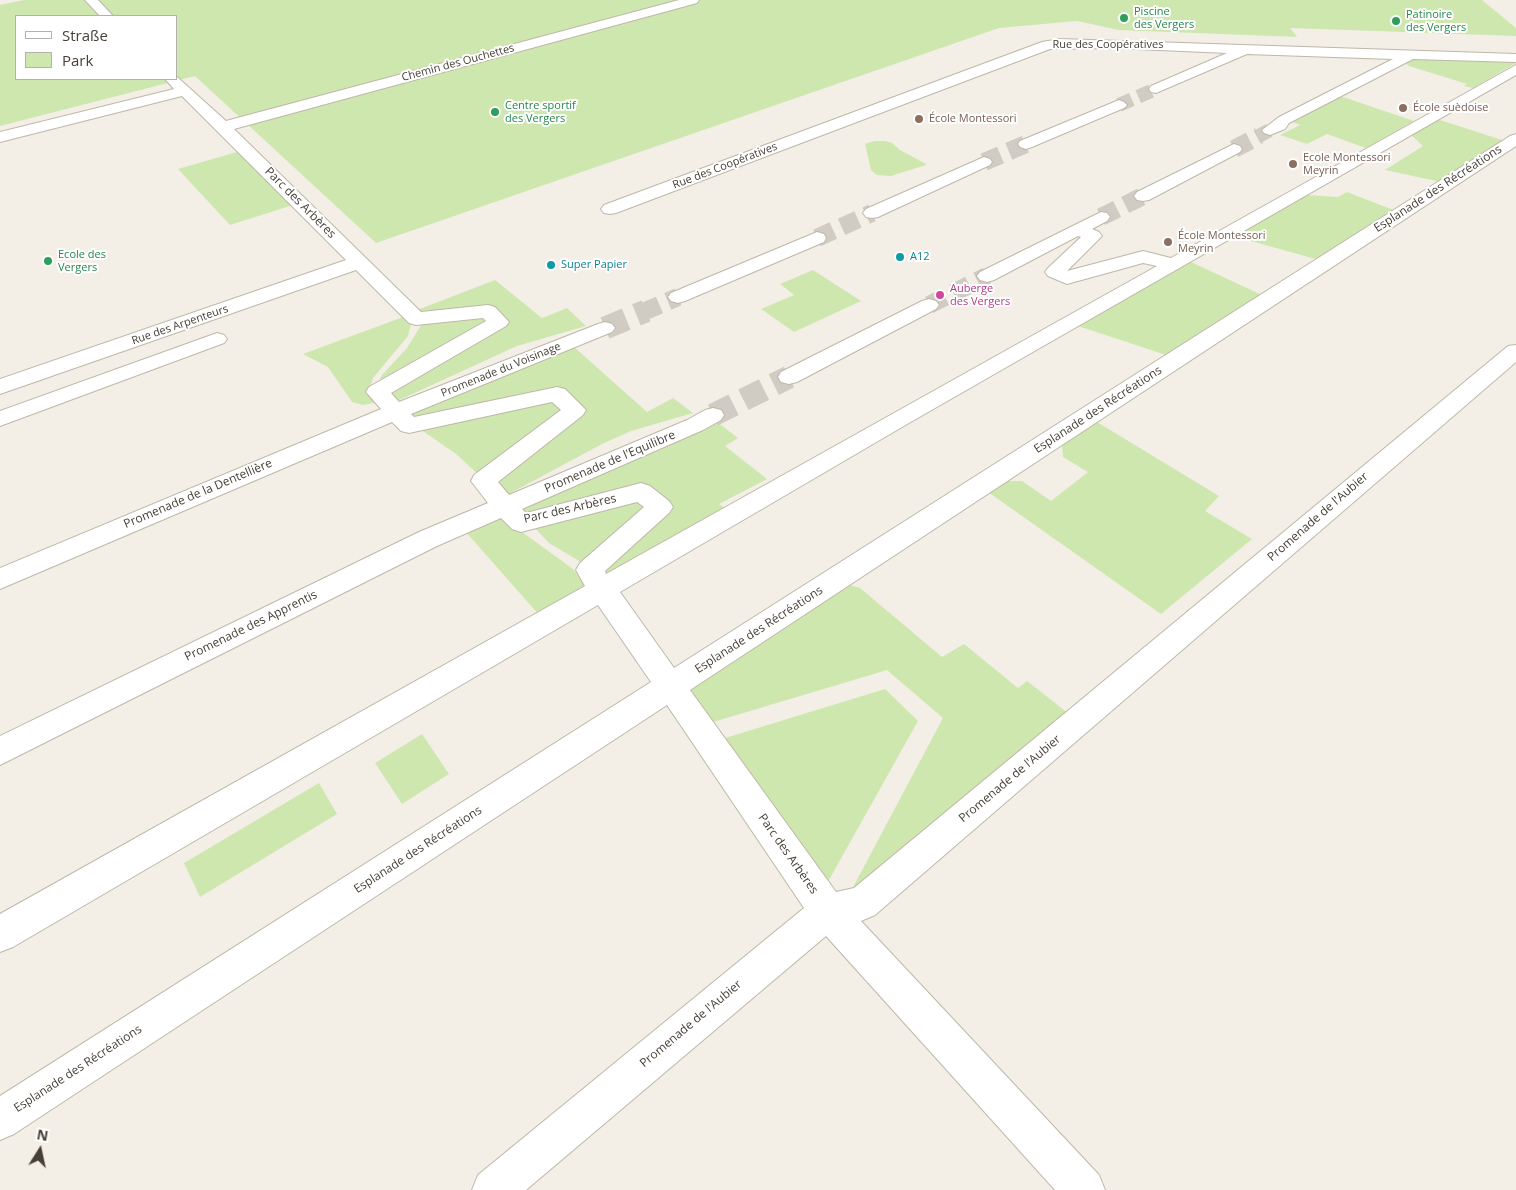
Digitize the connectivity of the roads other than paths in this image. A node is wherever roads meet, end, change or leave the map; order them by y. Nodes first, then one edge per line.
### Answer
1 (91, 0) edge
2 (693, 0) edge
3 (106, 15) edge
4 (1249, 49) junction
5 (1411, 56) junction
6 (1516, 58) edge
7 (1516, 69) edge
8 (173, 80) edge
9 (1156, 89) tunnel mouth
10 (185, 91) junction
11 (1119, 105) tunnel mouth
12 (223, 127) junction
13 (1270, 130) tunnel mouth
14 (0, 137) edge
15 (1516, 139) edge
16 (1026, 144) tunnel mouth
17 (1234, 149) tunnel mouth
18 (984, 162) tunnel mouth
19 (1143, 196) tunnel mouth
20 (610, 209) dead end
21 (872, 213) tunnel mouth
22 (1101, 217) tunnel mouth
23 (1078, 229) junction
24 (817, 238) tunnel mouth
25 (359, 262) junction
26 (1174, 264) junction
27 (987, 276) tunnel mouth
28 (678, 297) tunnel mouth
29 (929, 305) tunnel mouth
30 (605, 328) tunnel mouth
31 (217, 339) dead end
32 (1516, 350) edge
33 (789, 377) tunnel mouth
34 (0, 388) edge
35 (396, 413) junction
36 (712, 415) tunnel mouth
37 (0, 419) edge
38 (505, 507) junction
39 (0, 579) edge
40 (602, 589) junction
41 (670, 688) junction
42 (0, 751) edge
43 (828, 912) junction
44 (0, 934) edge
45 (0, 1120) edge
46 (493, 1190) edge
47 (1084, 1190) edge

1 - 3 street
2 - 12 street, Chemin des Ouchettes
4 - 5 street, Rue des Coopératives
4 - 9 street
4 - 20 street, Rue des Coopératives
5 - 6 street, Rue des Coopératives
5 - 13 street
7 - 26 street
8 - 10 street, Parc des Arbères
10 - 12 street, Parc des Arbères
10 - 14 street
11 - 16 street
12 - 25 street, Parc des Arbères
15 - 41 street, Esplanade des Récréations
17 - 19 street
18 - 21 street
22 - 23 street
23 - 26 street
23 - 27 street
24 - 28 street
25 - 34 street, Rue des Arpenteurs
25 - 35 street, Parc des Arbères
26 - 40 street
29 - 33 street
30 - 35 street, Promenade du Voisinage
31 - 37 street
32 - 43 street, Promenade de l'Aubier
35 - 38 street, Parc des Arbères
35 - 39 street, Promenade de la Dentellière
36 - 38 street, Promenade de l'Equilibre
38 - 40 street, Parc des Arbères
38 - 42 street, Promenade des Apprentis
40 - 41 street, Parc des Arbères
40 - 44 street
41 - 43 street, Parc des Arbères
41 - 45 street, Esplanade des Récréations
43 - 46 street, Promenade de l'Aubier
43 - 47 street, Parc des Arbères

